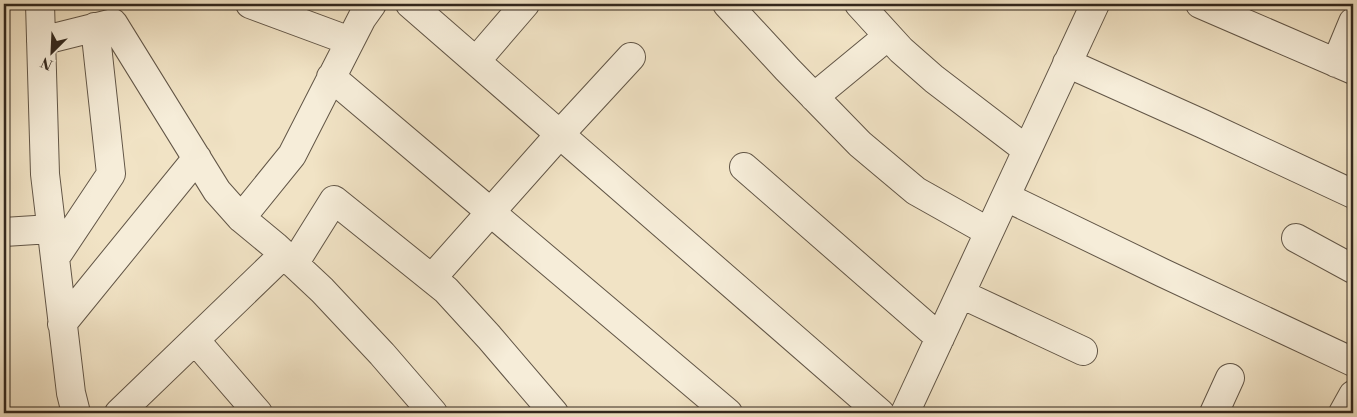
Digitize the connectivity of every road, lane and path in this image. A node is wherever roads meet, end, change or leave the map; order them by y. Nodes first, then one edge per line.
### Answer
1 (40, 4) edge
2 (250, 4) edge
3 (372, 4) edge
4 (410, 4) edge
5 (525, 4) edge
6 (727, 4) edge
7 (859, 4) edge
8 (1095, 4) edge
9 (1200, 4) edge
10 (1353, 22) edge
11 (95, 28) junction
12 (888, 36) junction
13 (41, 41) junction
14 (350, 41) junction
15 (631, 57) dead end
16 (476, 61) junction
17 (1067, 63) junction
18 (1345, 67) edge
19 (331, 77) junction
20 (814, 97) junction
21 (560, 134) junction
22 (1027, 150) junction
23 (197, 158) junction
24 (744, 167) dead end
25 (1353, 194) edge
26 (1006, 196) junction
27 (490, 212) junction
28 (241, 218) junction
29 (51, 228) junction
30 (4, 232) edge
31 (989, 232) junction
32 (1296, 238) dead end
33 (55, 258) junction
34 (289, 259) junction
35 (1353, 269) edge
36 (432, 278) junction
37 (961, 294) junction
38 (62, 324) junction
39 (940, 338) junction
40 (195, 340) junction
41 (1083, 351) dead end
42 (1353, 362) edge
43 (1230, 378) dead end
44 (1353, 395) edge
45 (714, 409) edge
46 (76, 413) edge
47 (119, 413) edge
48 (258, 413) edge
49 (433, 413) edge
50 (554, 413) edge
51 (880, 413) edge
52 (905, 413) edge
53 (1214, 413) edge
54 (1343, 413) edge

1 - 13 street
2 - 14 street
3 - 14 street
4 - 16 street
5 - 16 street
6 - 20 street
7 - 12 street
8 - 17 street
9 - 18 street
10 - 18 street
11 - 13 street
11 - 23 street
11 - 33 street
12 - 20 street
12 - 22 street
13 - 29 street
14 - 19 street
15 - 21 street
16 - 21 street
17 - 22 street
17 - 25 street
19 - 27 street
19 - 28 street
20 - 31 street
21 - 27 street
21 - 51 street
22 - 26 street
23 - 28 street
23 - 38 street
24 - 39 street
26 - 31 street
26 - 42 street
27 - 36 street
27 - 45 street
28 - 34 street
29 - 30 street
29 - 33 street
31 - 37 street
32 - 35 street
33 - 38 street
34 - 36 street
34 - 40 street
34 - 49 street
36 - 50 street
37 - 39 street
37 - 41 street
38 - 46 street
39 - 52 street
40 - 47 street
40 - 48 street
43 - 53 street
44 - 54 street

